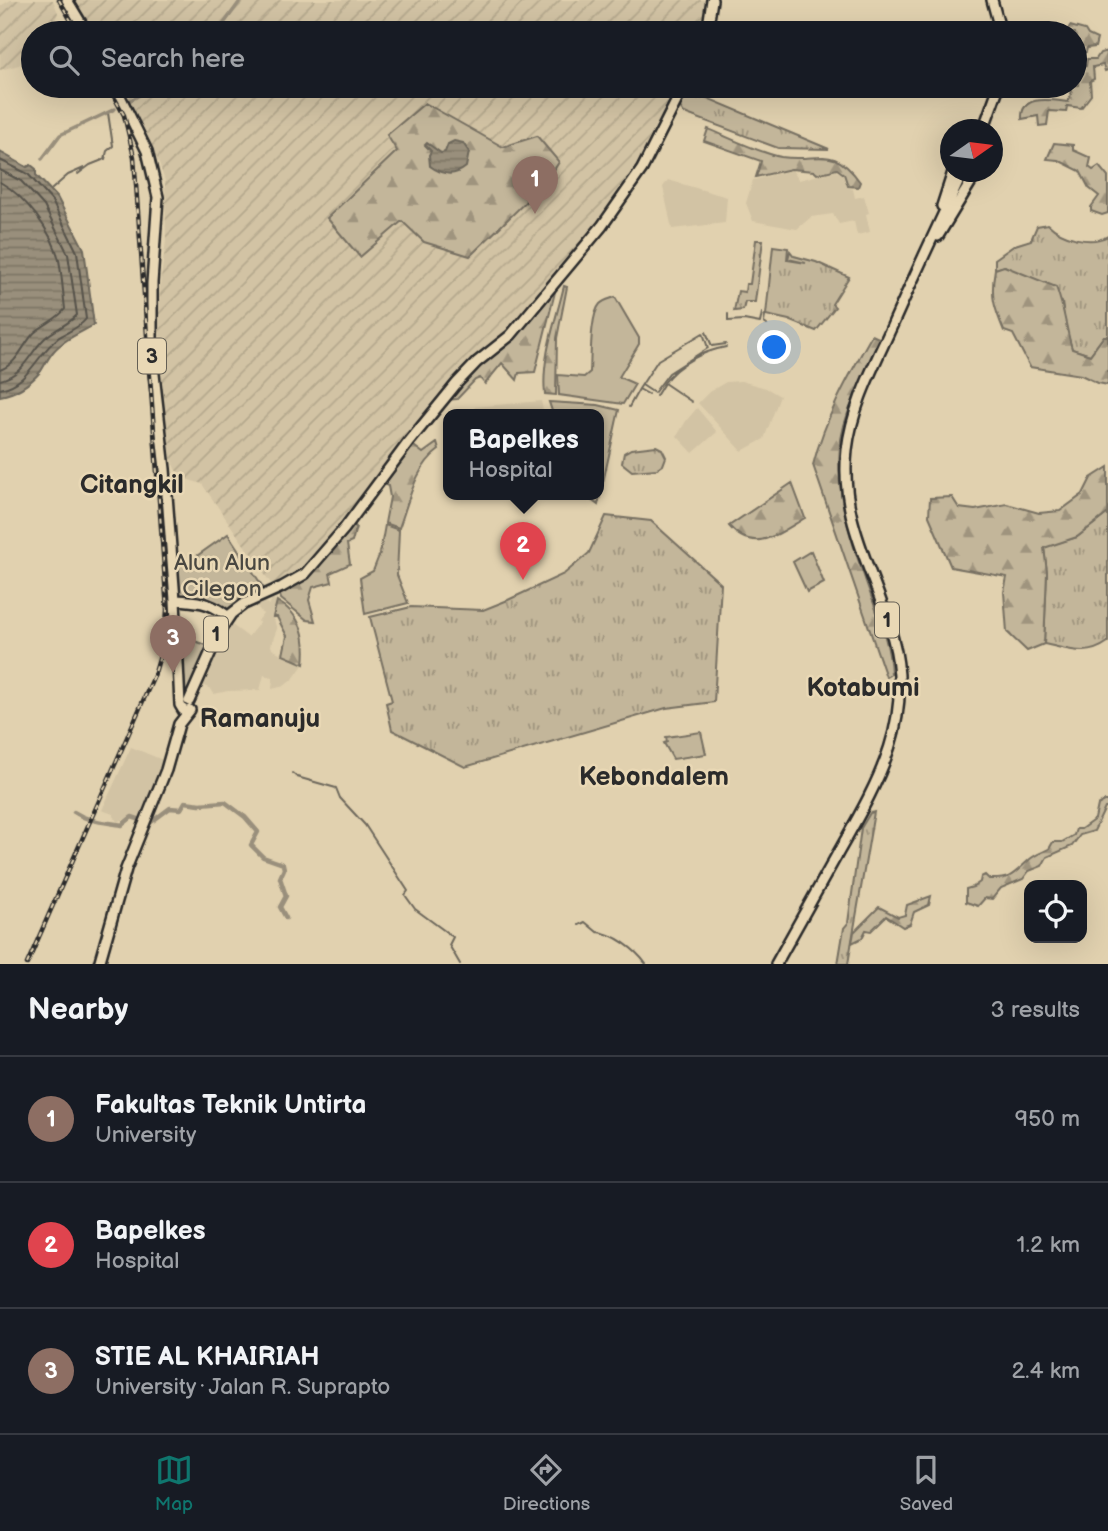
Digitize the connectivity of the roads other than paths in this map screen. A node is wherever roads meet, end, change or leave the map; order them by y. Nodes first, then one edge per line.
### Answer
1 (67, 0) edge
2 (712, 0) edge
3 (994, 0) edge
4 (80, 21) edge
5 (709, 21) edge
6 (1000, 21) edge
7 (122, 98) edge
8 (675, 98) edge
9 (678, 98) edge
10 (996, 98) edge
11 (988, 119) edge
12 (950, 182) edge
13 (960, 182) edge
14 (961, 182) edge
15 (970, 182) edge
16 (936, 239) junction
17 (927, 247) junction
18 (175, 600) junction
19 (226, 615) junction
20 (185, 706) junction
21 (98, 964) edge
22 (778, 964) edge

1 - 4 highway
2 - 5 highway
3 - 6 highway
7 - 18 highway, 3
8 - 19 highway, 1
9 - 20 highway, 1
10 - 11 highway
12 - 17 highway
13 - 17 highway, 1
14 - 16 highway, 1
15 - 16 highway
16 - 22 highway, 1
17 - 22 highway, 1
18 - 19 highway
18 - 20 highway, 3
19 - 20 highway, 1
20 - 21 highway, 1

